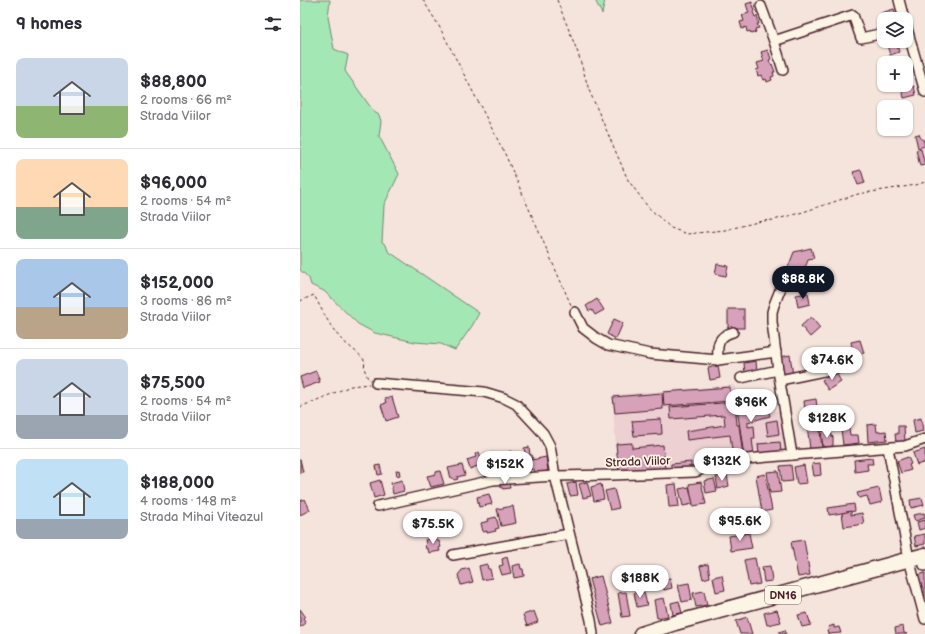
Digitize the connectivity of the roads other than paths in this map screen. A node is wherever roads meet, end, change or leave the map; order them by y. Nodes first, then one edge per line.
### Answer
1 (899, 0) edge
2 (761, 6) dead end
3 (902, 12) edge
4 (877, 35) edge
5 (774, 41) junction
6 (912, 48) edge
7 (783, 70) dead end
8 (925, 92) edge
9 (780, 290) dead end
10 (574, 312) road end
11 (733, 332) dead end
12 (776, 352) junction
13 (718, 360) junction
14 (843, 367) dead end
15 (778, 370) junction
16 (741, 378) dead end
17 (780, 380) junction
18 (376, 383) road end
19 (925, 439) edge
20 (888, 448) junction
21 (792, 455) junction
22 (554, 476) junction
23 (378, 506) dead end
24 (569, 534) junction
25 (453, 555) dead end
26 (920, 559) edge
27 (925, 619) edge
28 (668, 630) edge
29 (593, 634) edge
30 (641, 634) edge

1 - 3 street
2 - 5 street
4 - 5 street
5 - 7 street
6 - 8 street
9 - 12 street
10 - 13 street
11 - 13 street
12 - 13 street
12 - 15 street
14 - 17 street
15 - 16 street
15 - 17 street
17 - 21 street
18 - 22 street
19 - 20 street, Strada Viilor
20 - 21 street, Strada Viilor
20 - 26 street
21 - 22 street, Strada Viilor
22 - 23 street, Strada Viilor
22 - 24 street
24 - 25 street
24 - 29 street
26 - 27 street
26 - 28 highway, DN16
28 - 30 highway, DN16

